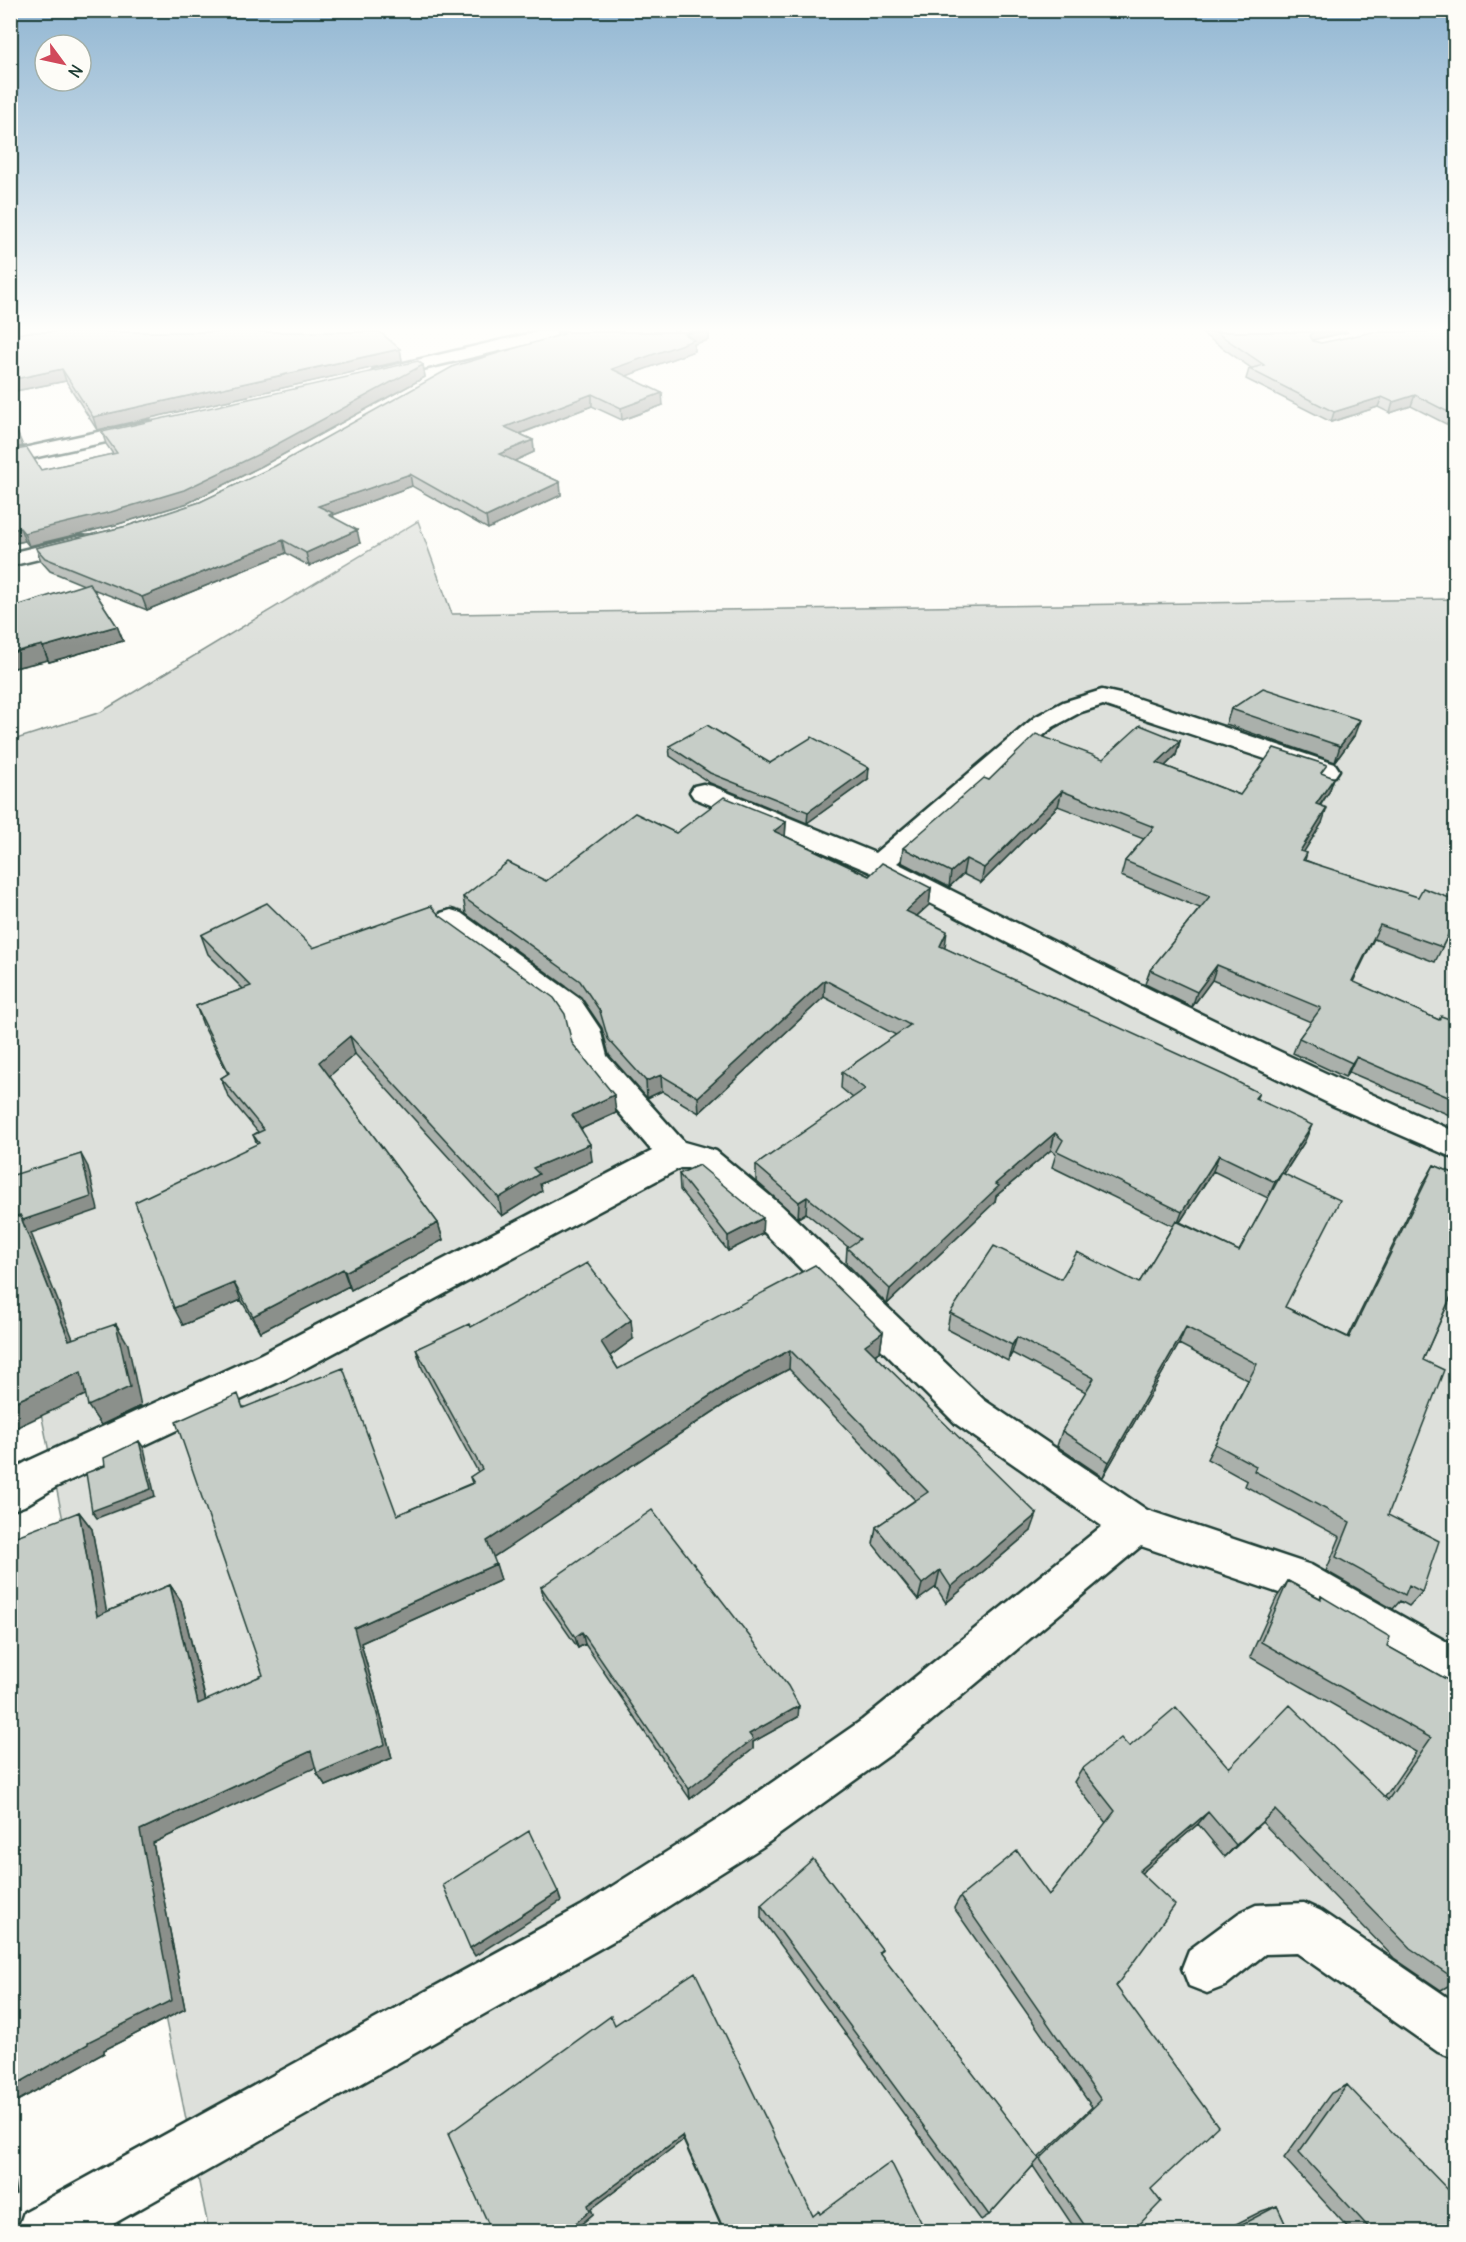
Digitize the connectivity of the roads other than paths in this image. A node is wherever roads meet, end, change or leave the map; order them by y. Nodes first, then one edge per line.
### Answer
1 (104, 437) edge
2 (10, 457) edge
3 (101, 538) edge
4 (10, 560) edge
5 (1326, 770) edge
6 (703, 792) dead end
7 (878, 865) junction
8 (451, 920) edge
9 (1455, 1146) edge
10 (675, 1155) junction
11 (10, 1492) edge
12 (1135, 1524) junction
13 (1455, 1672) edge
14 (1207, 1968) dead end
15 (1455, 2034) edge
16 (44, 2232) edge

1 - 2 street
3 - 4 street
5 - 7 street
6 - 7 street
7 - 9 street
8 - 10 street
10 - 11 street
10 - 12 street
12 - 13 street
12 - 16 street
14 - 15 street

